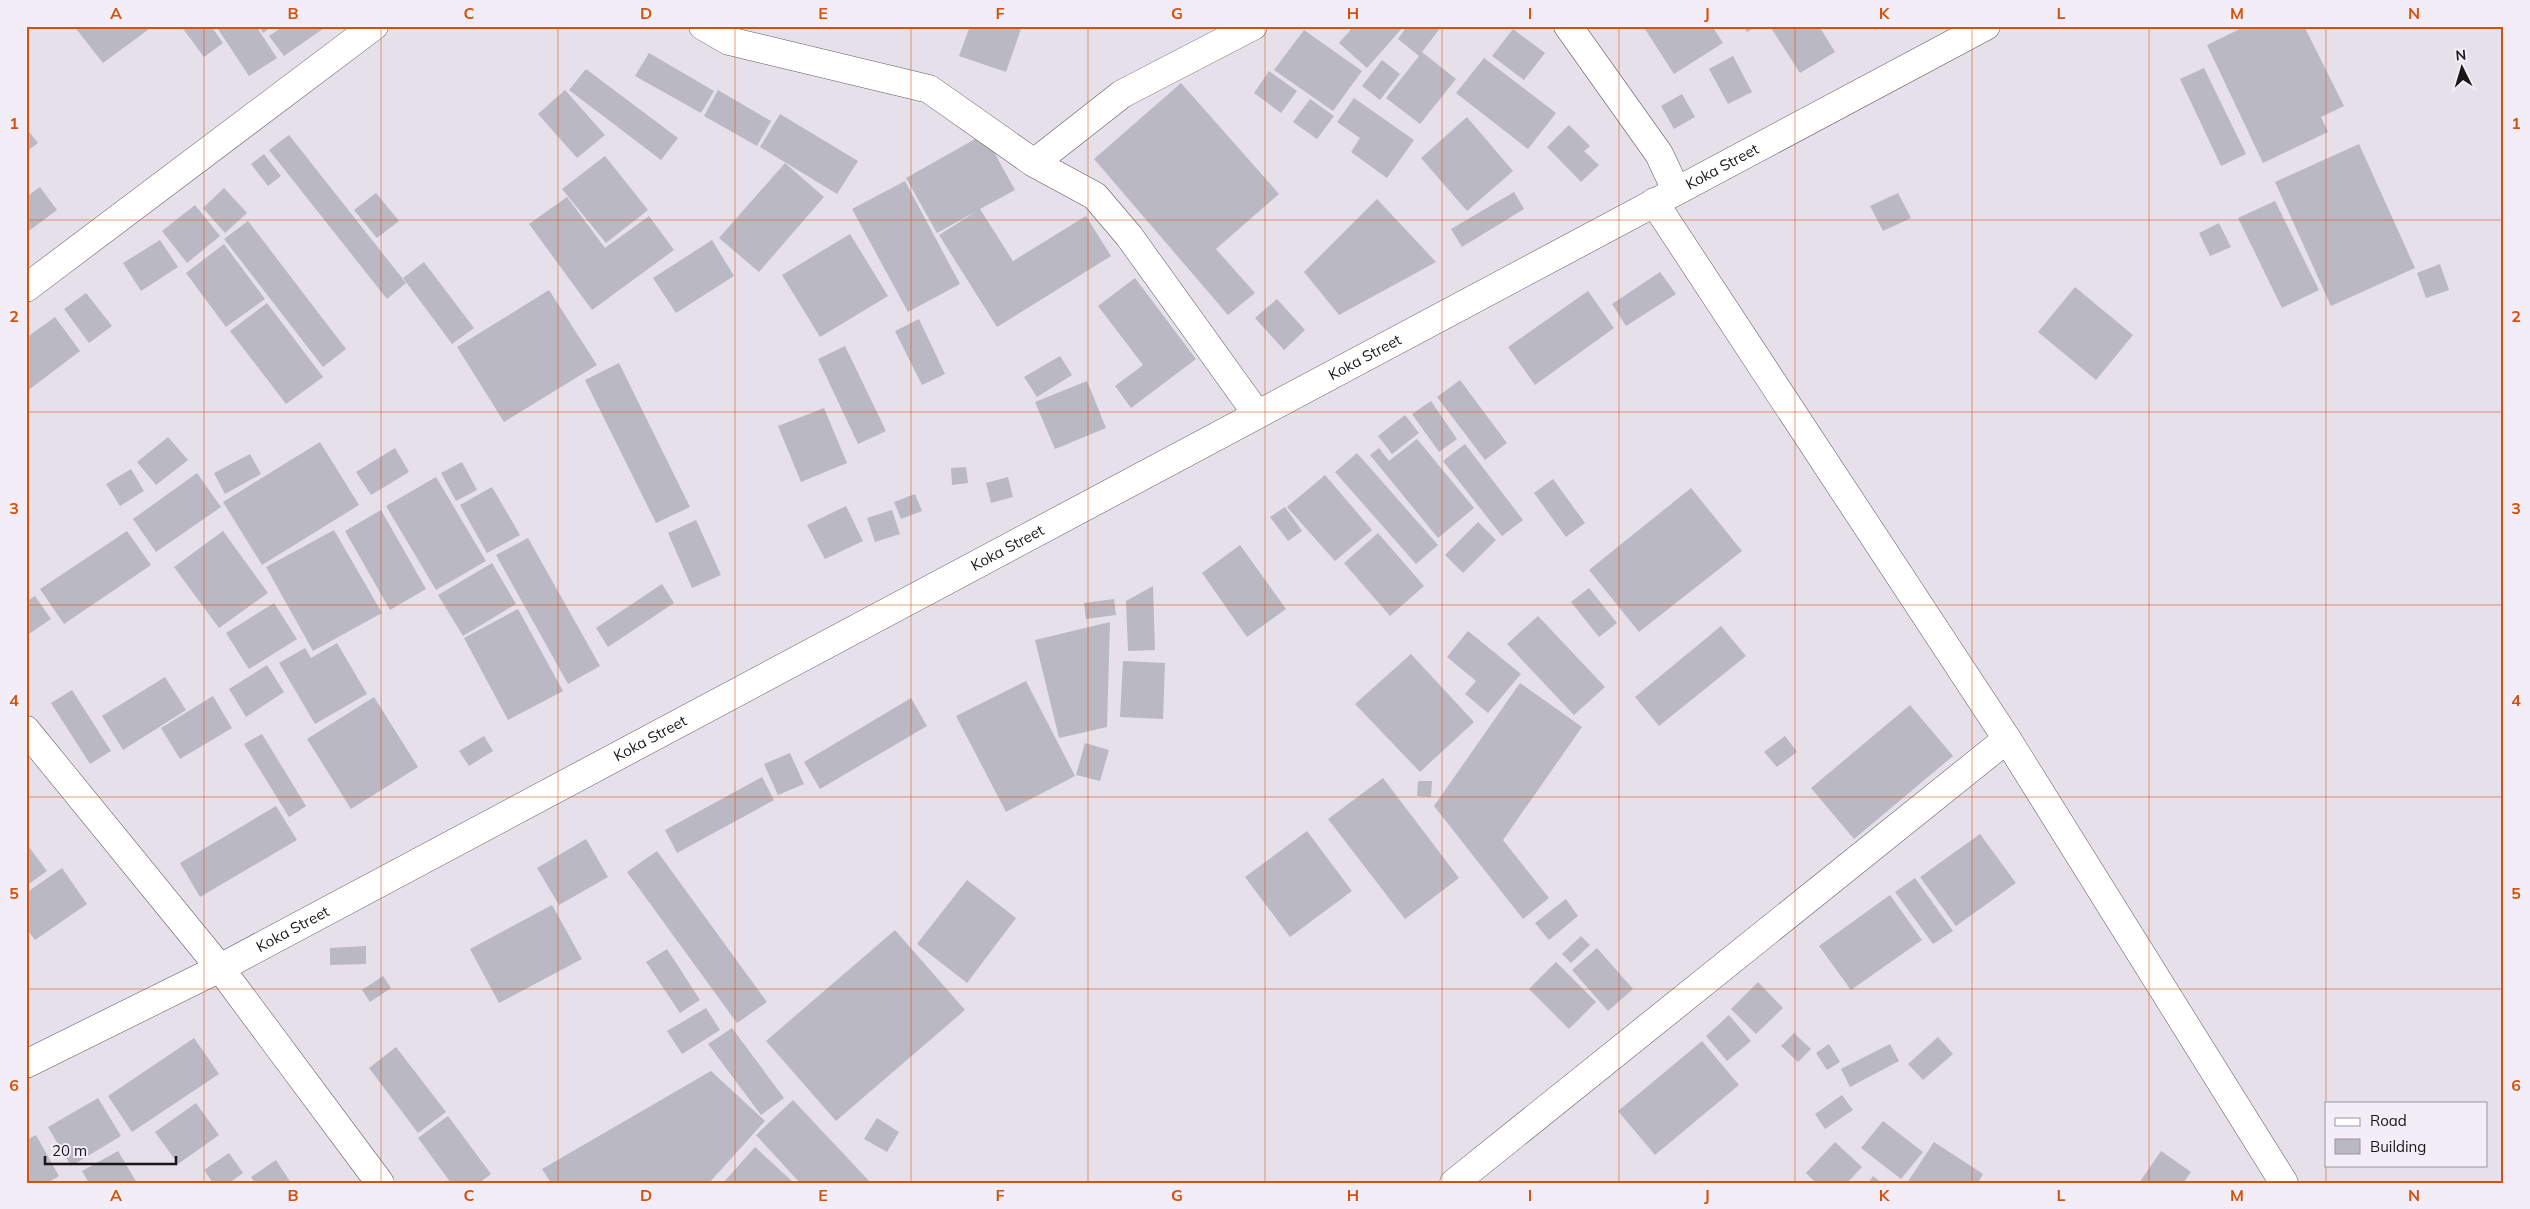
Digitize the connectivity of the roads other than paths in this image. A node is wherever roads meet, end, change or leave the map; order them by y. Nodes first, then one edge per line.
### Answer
1 (374, 26) edge
2 (703, 26) edge
3 (1254, 26) edge
4 (1568, 26) edge
5 (1986, 26) edge
6 (1034, 163) junction
7 (1665, 196) junction
8 (26, 288) edge
9 (1257, 414) junction
10 (26, 730) edge
11 (2006, 739) junction
12 (220, 968) junction
13 (26, 1064) edge
14 (380, 1183) edge
15 (1454, 1183) edge
16 (2284, 1183) edge

1 - 8 street
2 - 6 street
3 - 6 street
4 - 7 street
5 - 7 street, Koka Street
6 - 9 street
7 - 9 street, Koka Street
7 - 11 street
9 - 12 street, Koka Street
10 - 12 street
11 - 15 street
11 - 16 street
12 - 13 street, Koka Street
12 - 14 street

